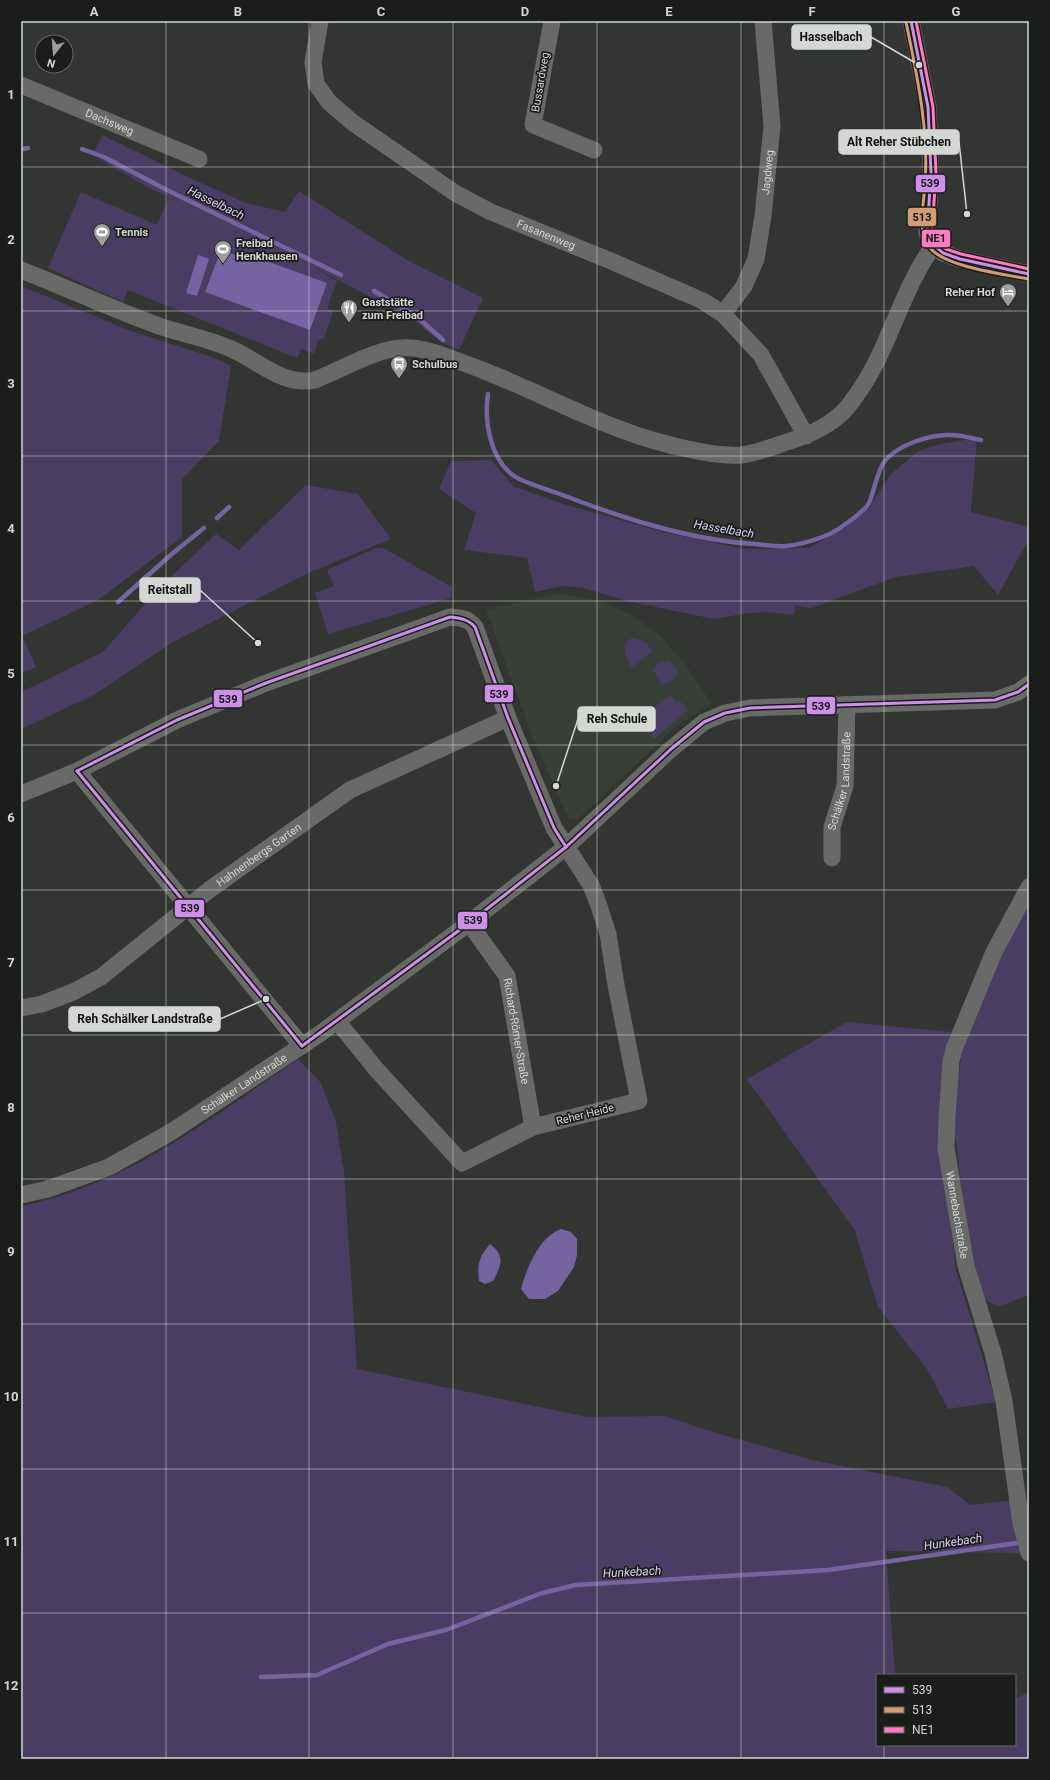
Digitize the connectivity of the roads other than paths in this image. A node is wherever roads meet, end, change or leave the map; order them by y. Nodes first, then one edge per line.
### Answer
1 (320, 21) edge
2 (552, 21) edge
3 (763, 21) edge
4 (911, 21) edge
5 (21, 85) edge
6 (594, 150) dead end
7 (199, 159) dead end
8 (934, 245) junction
9 (21, 270) edge
10 (1029, 274) edge
11 (723, 314) junction
12 (806, 436) junction
13 (1029, 684) edge
14 (847, 704) junction
15 (508, 718) junction
16 (77, 771) junction
17 (21, 794) edge
18 (566, 847) junction
19 (832, 858) dead end
20 (1029, 887) edge
21 (189, 906) junction
22 (469, 923) junction
23 (21, 1008) edge
24 (337, 1021) junction
25 (302, 1046) junction
26 (533, 1127) junction
27 (21, 1195) edge
28 (1029, 1553) edge

1 - 11 street, Fasanenweg
2 - 6 street, Bussardweg
3 - 11 street, Jagdweg
4 - 8 street
5 - 7 street, Dachsweg
8 - 10 street
8 - 12 street
9 - 12 street
11 - 12 street, Fasanenweg
13 - 14 street, Schälker Landstraße
14 - 18 street, Schälker Landstraße
14 - 19 street, Schälker Landstraße
15 - 16 street
15 - 18 street
15 - 21 street, Hahnenbergs Garten
16 - 17 street
16 - 21 street
18 - 22 street, Schälker Landstraße
18 - 26 street, Reher Heide
20 - 28 street, Wannebachstraße
21 - 23 street, Hahnenbergs Garten
21 - 25 street
22 - 24 street, Schälker Landstraße
22 - 26 street, Richard-Römer-Straße
24 - 25 street, Schälker Landstraße
24 - 26 street, Reher Heide
25 - 27 street, Schälker Landstraße

